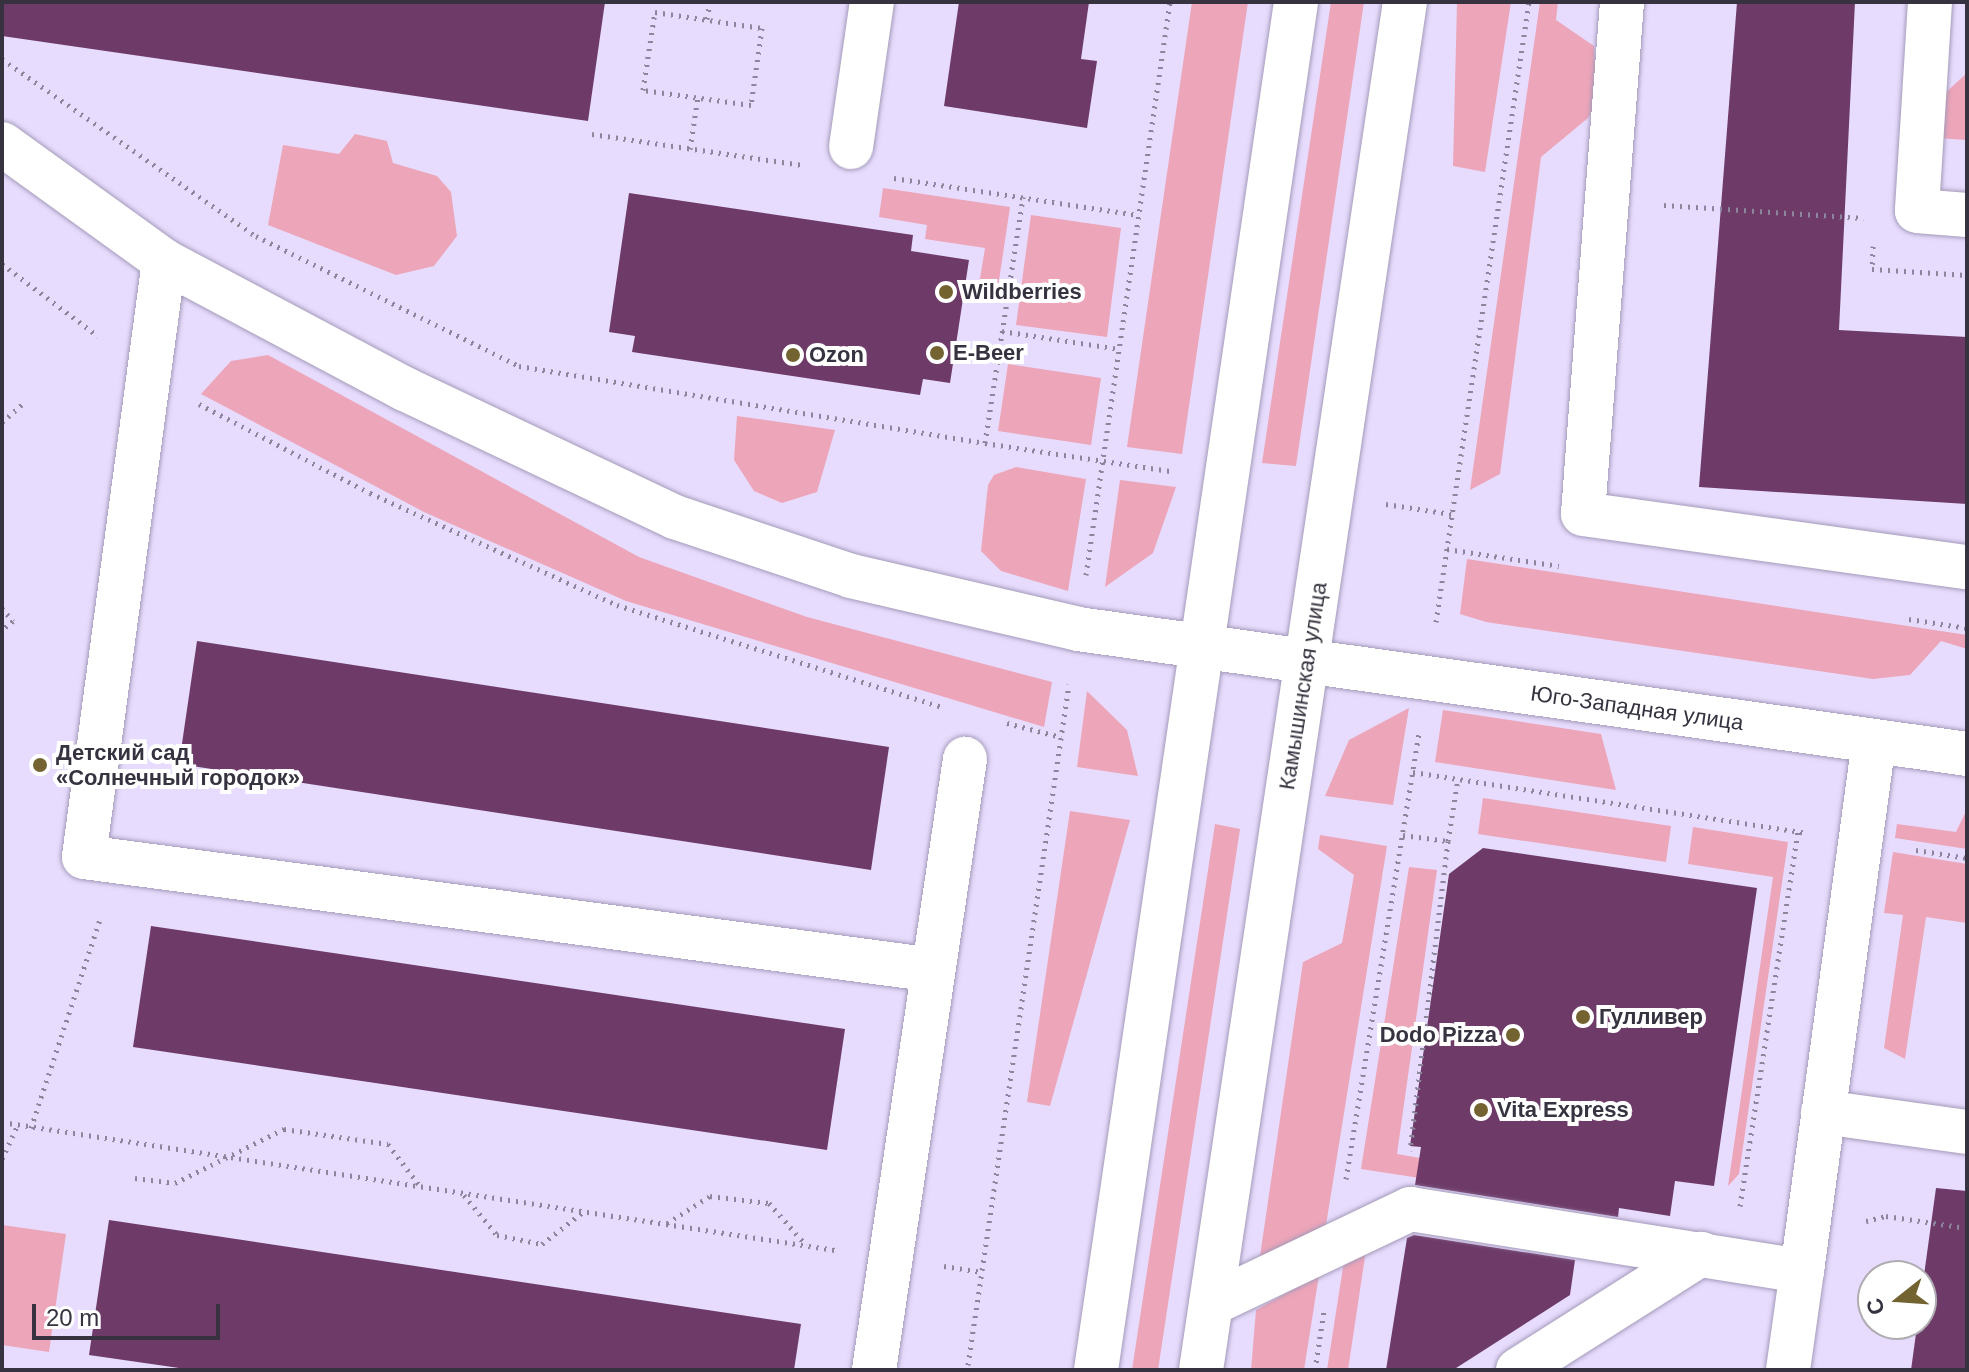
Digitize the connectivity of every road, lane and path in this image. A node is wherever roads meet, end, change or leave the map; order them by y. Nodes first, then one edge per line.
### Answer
1 (710, 2) edge
2 (872, 2) edge
3 (1296, 2) edge
4 (1405, 2) edge
5 (1529, 2) edge
6 (1622, 2) edge
7 (1930, 2) edge
8 (707, 19) junction
9 (2, 59) edge
10 (698, 97) junction
11 (2, 144) edge
12 (851, 147) dead end
13 (690, 149) dead end
14 (1665, 191) dead end
15 (1023, 197) dead end
16 (1967, 215) edge
17 (1875, 219) dead end
18 (1874, 231) dead end
19 (164, 261) junction
20 (2, 264) edge
21 (1967, 275) edge
22 (1002, 331) junction
23 (1119, 349) dead end
24 (150, 371) junction
25 (24, 403) dead end
26 (2, 422) edge
27 (1967, 567) edge
28 (2, 608) edge
29 (2, 630) edge
30 (1202, 646) junction
31 (1308, 661) junction
32 (1427, 678) junction
33 (959, 711) dead end
34 (1003, 722) dead end
35 (1061, 737) dead end
36 (1874, 741) junction
37 (1967, 754) edge
38 (965, 759) dead end
39 (1413, 772) junction
40 (1458, 779) junction
41 (1798, 831) junction
42 (1403, 835) junction
43 (1448, 841) junction
44 (1860, 841) junction
45 (119, 862) junction
46 (934, 970) junction
47 (1823, 1112) junction
48 (2, 1122) edge
49 (18, 1125) junction
50 (31, 1128) junction
51 (1967, 1132) edge
52 (1420, 1152) dead end
53 (224, 1157) junction
54 (2, 1159) edge
55 (135, 1178) dead end
56 (421, 1187) junction
57 (464, 1194) junction
58 (583, 1212) junction
59 (665, 1224) junction
60 (1857, 1228) dead end
61 (1967, 1228) edge
62 (1335, 1244) junction
63 (807, 1246) junction
64 (1716, 1256) junction
65 (891, 1258) junction
66 (1802, 1271) junction
67 (982, 1272) dead end
68 (1211, 1304) junction
69 (874, 1370) edge
70 (1096, 1370) edge
71 (1201, 1370) edge
72 (1315, 1370) edge
73 (1518, 1370) edge
74 (1788, 1370) edge

1 - 8 path
2 - 12 street
3 - 30 street
4 - 31 street, Камышинская улица
5 - 32 path
6 - 27 street
7 - 16 street
8 - 10 path
8 - 10 path
9 - 22 path
10 - 13 path
11 - 19 street, Юго-Западная улица
14 - 17 path
15 - 22 path
18 - 21 path
19 - 24 street
19 - 30 street, Юго-Западная улица
20 - 24 path
22 - 23 path
24 - 33 path
24 - 45 street
25 - 26 path
28 - 29 path
30 - 31 street, Юго-Западная улица
30 - 70 street
31 - 32 street, Юго-Западная улица
31 - 68 street, Камышинская улица
32 - 36 street, Юго-Западная улица
32 - 39 path
34 - 35 path
36 - 37 street, Юго-Западная улица
36 - 44 street
38 - 46 street
39 - 40 path
39 - 42 path
40 - 41 path
40 - 43 path
41 - 44 path
41 - 64 path
42 - 43 path
42 - 62 path
43 - 52 path
44 - 47 street
45 - 46 street
45 - 50 path
46 - 65 street
47 - 51 street
47 - 66 street
48 - 49 path
49 - 50 path
49 - 54 path
50 - 53 path
53 - 55 path
53 - 56 path
53 - 56 path
56 - 57 path
57 - 58 path
57 - 58 path
58 - 59 path
59 - 63 path
59 - 63 path
60 - 61 path
62 - 64 street
62 - 68 street
62 - 72 path
63 - 65 path
64 - 66 street
64 - 73 street
65 - 67 path
65 - 69 street
66 - 74 street
68 - 71 street, Камышинская улица

